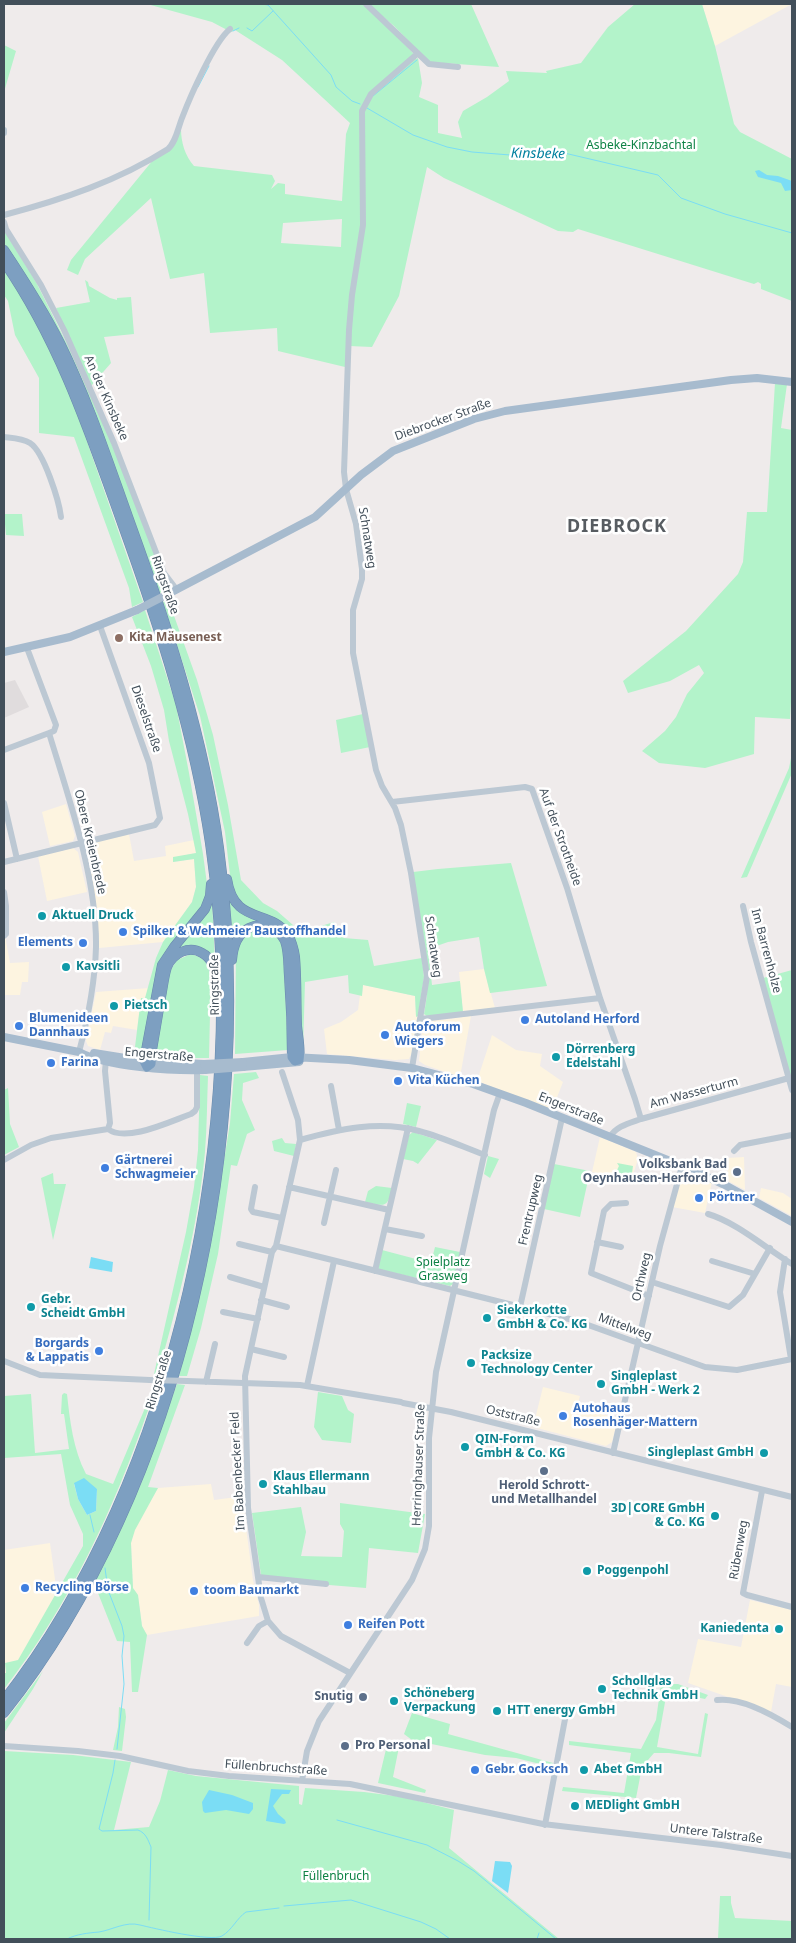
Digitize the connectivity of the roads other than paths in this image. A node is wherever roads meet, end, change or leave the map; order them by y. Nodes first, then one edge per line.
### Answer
1 (366, 4) edge
2 (230, 29) dead end
3 (417, 54) junction
4 (458, 67) dead end
5 (4, 215) edge
6 (4, 222) edge
7 (4, 250) edge
8 (4, 262) edge
9 (792, 382) edge
10 (4, 437) edge
11 (346, 489) junction
12 (61, 517) dead end
13 (173, 592) junction
14 (100, 626) junction
15 (27, 648) junction
16 (4, 652) edge
17 (49, 733) junction
18 (4, 750) edge
19 (392, 802) junction
20 (4, 803) edge
21 (81, 843) junction
22 (215, 846) junction
23 (17, 859) junction
24 (4, 862) edge
25 (4, 892) edge
26 (743, 906) dead end
27 (4, 936) edge
28 (228, 976) junction
29 (600, 998) junction
30 (421, 1019) junction
31 (220, 1025) junction
32 (4, 1037) edge
33 (79, 1052) junction
34 (296, 1058) junction
35 (106, 1060) junction
36 (147, 1063) junction
37 (202, 1068) junction
38 (412, 1068) junction
39 (282, 1072) dead end
40 (789, 1078) junction
41 (331, 1086) dead end
42 (792, 1090) edge
43 (500, 1093) junction
44 (562, 1118) junction
45 (640, 1118) junction
46 (408, 1128) junction
47 (108, 1129) junction
48 (339, 1130) junction
49 (792, 1135) edge
50 (610, 1137) junction
51 (300, 1140) junction
52 (734, 1151) dead end
53 (485, 1155) junction
54 (4, 1160) edge
55 (682, 1166) junction
56 (336, 1170) dead end
57 (255, 1187) dead end
58 (289, 1187) junction
59 (331, 1196) junction
60 (626, 1203) dead end
61 (389, 1210) junction
62 (708, 1214) dead end
63 (282, 1218) junction
64 (792, 1222) edge
65 (324, 1223) dead end
66 (385, 1229) junction
67 (422, 1236) dead end
68 (597, 1242) junction
69 (240, 1244) dead end
70 (622, 1247) dead end
71 (770, 1248) junction
72 (274, 1249) junction
73 (785, 1260) junction
74 (334, 1261) junction
75 (712, 1261) dead end
76 (792, 1264) edge
77 (375, 1271) junction
78 (755, 1274) junction
79 (230, 1277) dead end
80 (652, 1282) junction
81 (264, 1287) junction
82 (454, 1292) junction
83 (649, 1296) junction
84 (261, 1300) junction
85 (287, 1307) dead end
86 (520, 1307) junction
87 (223, 1312) dead end
88 (258, 1320) junction
89 (215, 1344) dead end
90 (638, 1345) junction
91 (251, 1349) junction
92 (284, 1357) dead end
93 (792, 1359) edge
94 (4, 1361) edge
95 (206, 1382) junction
96 (246, 1383) junction
97 (307, 1386) junction
98 (431, 1408) junction
99 (613, 1453) junction
100 (762, 1491) junction
101 (792, 1498) edge
102 (258, 1577) junction
103 (326, 1584) dead end
104 (792, 1607) edge
105 (268, 1621) junction
106 (247, 1643) dead end
107 (350, 1673) junction
108 (4, 1700) edge
109 (717, 1700) dead end
110 (4, 1713) edge
111 (566, 1714) dead end
112 (792, 1727) edge
113 (4, 1746) edge
114 (302, 1781) junction
115 (545, 1825) junction
116 (636, 1835) joint
117 (792, 1856) edge

1 - 3 street
2 - 5 street
3 - 4 street
3 - 11 street, Schnatweg
6 - 13 street, An der Kinsbeke
7 - 22 highway, Ringstraße
8 - 22 highway, Ringstraße
9 - 11 main road, Diebrocker Straße
10 - 12 street
11 - 13 main road, Diebrocker Straße
11 - 19 street, Schnatweg
13 - 14 main road, Diebrocker Straße, bridge
14 - 15 main road, Diebrocker Straße
14 - 21 street, Dieselstraße
15 - 16 main road, Diebrocker Straße
15 - 17 street, Obere Kreienbrede
17 - 18 street
17 - 21 street, Obere Kreienbrede
19 - 29 street, Auf der Strotheide
19 - 30 street, Schnatweg
20 - 23 street
21 - 23 street
21 - 33 street, Obere Kreienbrede
22 - 28 highway, Ringstraße
22 - 31 highway, Ringstraße
22 - 34 highway
22 - 36 highway
23 - 24 street
25 - 27 street
26 - 40 street, Im Barrenholze
28 - 34 highway
28 - 110 highway, Ringstraße
29 - 30 street
29 - 45 street, Auf der Strotheide
30 - 38 street, Schnatweg
31 - 36 highway
31 - 108 highway, Ringstraße
32 - 33 main road, Engerstraße
33 - 35 main road, Engerstraße
33 - 36 main road, Engerstraße
34 - 37 main road, Engerstraße, bridge
34 - 38 main road, Engerstraße
35 - 36 main road, Engerstraße
35 - 47 street
36 - 37 main road, Engerstraße
37 - 47 street
38 - 43 main road, Engerstraße
39 - 51 street, Im Babenbecker Feld
40 - 42 street, Im Barrenholze
40 - 45 street, Am Wasserturm
41 - 48 street
43 - 44 main road, Engerstraße
43 - 53 street, Herringhauser Straße
44 - 50 main road, Engerstraße
44 - 86 street, Frentrupweg
45 - 50 street, Am Wasserturm
46 - 48 street
46 - 53 street
46 - 61 street
47 - 54 street
48 - 51 street
49 - 52 street
50 - 55 main road, Engerstraße
51 - 58 street, Im Babenbecker Feld
53 - 82 street, Herringhauser Straße
55 - 64 main road, Engerstraße
55 - 80 street, Orthweg
56 - 59 street
57 - 63 street
58 - 59 street
58 - 63 street, Im Babenbecker Feld
59 - 61 street
59 - 65 street
60 - 68 street
61 - 66 street
62 - 71 street
63 - 72 street, Im Babenbecker Feld
66 - 67 street
66 - 77 street
68 - 70 street
68 - 83 street
69 - 72 street
71 - 73 street
71 - 78 street
72 - 74 street, Mittelweg
72 - 81 street, Im Babenbecker Feld
73 - 76 street
73 - 93 street
74 - 77 street, Mittelweg
74 - 97 street
75 - 78 street
77 - 82 street, Mittelweg
78 - 80 street
79 - 81 street
80 - 83 street, Orthweg
81 - 84 street, Im Babenbecker Feld
82 - 86 street, Mittelweg
82 - 98 street, Herringhauser Straße
83 - 90 street, Orthweg
84 - 85 street
84 - 88 street, Im Babenbecker Feld
86 - 90 street, Mittelweg
87 - 88 street
88 - 91 street, Im Babenbecker Feld
89 - 95 street
90 - 93 street, Mittelweg
90 - 99 street, Orthweg
91 - 92 street
91 - 96 street, Im Babenbecker Feld
94 - 95 street, Oststraße, bridge
95 - 96 street, Oststraße
96 - 97 street, Oststraße
96 - 102 street, Im Babenbecker Feld
97 - 98 street, Oststraße
98 - 99 street, Oststraße
98 - 107 street, Herringhauser Straße
99 - 100 street, Oststraße
100 - 101 street, Oststraße
100 - 104 street, Rübenweg
102 - 103 street
102 - 105 street, Im Babenbecker Feld
105 - 106 street
105 - 107 street
107 - 114 street, Herringhauser Straße
109 - 112 street
111 - 115 street
113 - 114 street, Füllenbruchstraße
114 - 115 street, Füllenbruchstraße
115 - 116 street, Füllenbruchstraße
116 - 117 street, Untere Talstraße

